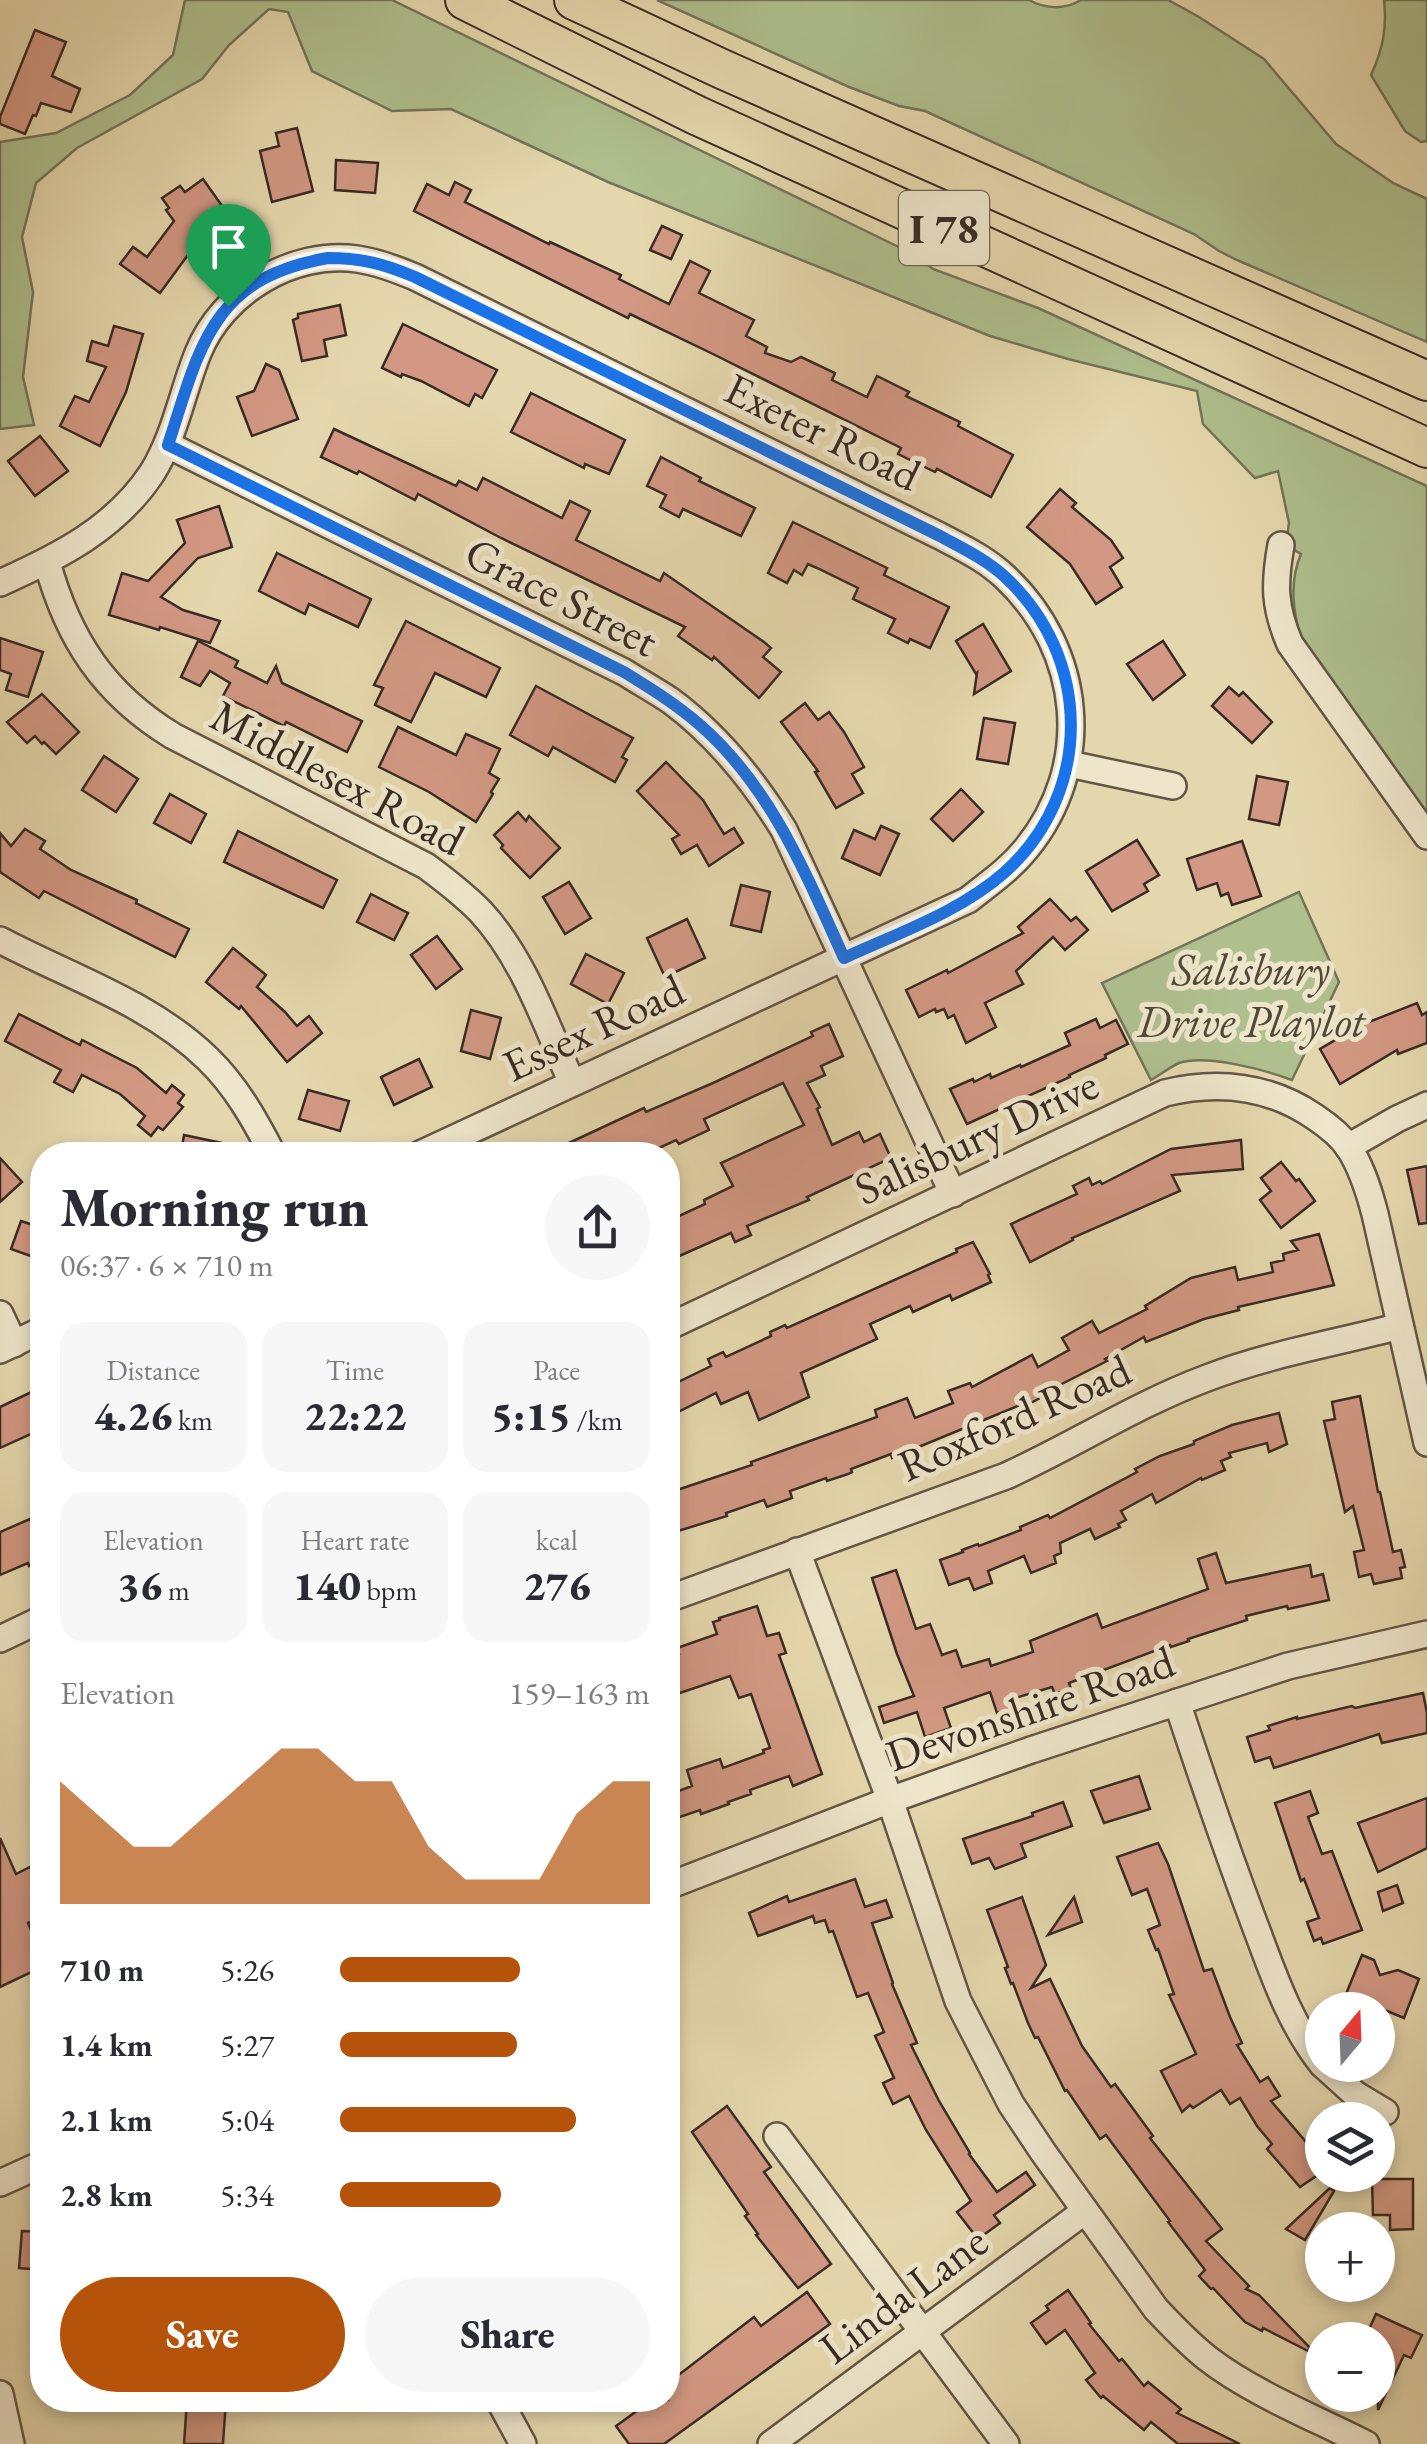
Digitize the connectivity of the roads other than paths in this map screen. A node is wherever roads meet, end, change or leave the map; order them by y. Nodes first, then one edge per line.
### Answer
1 (465, 0) edge
2 (574, 0) edge
3 (1427, 381) edge
4 (168, 445) junction
5 (1427, 448) edge
6 (1281, 545) dead end
7 (46, 562) junction
8 (0, 583) edge
9 (1069, 764) junction
10 (1174, 786) dead end
11 (1427, 836) edge
12 (0, 940) edge
13 (844, 958) junction
14 (804, 977) joint
15 (572, 1083) junction
16 (1427, 1104) edge
17 (266, 1142) edge
18 (446, 1142) edge
19 (1348, 1146) junction
20 (953, 1194) junction
21 (0, 1314) edge
22 (680, 1321) edge
23 (1400, 1326) junction
24 (30, 1336) edge
25 (7, 1347) edge
26 (1427, 1444) edge
27 (797, 1551) junction
28 (680, 1595) edge
29 (30, 1624) edge
30 (1427, 1634) edge
31 (0, 1638) edge
32 (1178, 1702) junction
33 (890, 1800) junction
34 (680, 1881) edge
35 (1305, 2041) edge
36 (1342, 2082) edge
37 (1368, 2102) edge
38 (778, 2136) dead end
39 (30, 2169) edge
40 (0, 2183) edge
41 (1085, 2211) junction
42 (924, 2332) junction
43 (0, 2394) edge
44 (505, 2412) edge
45 (1328, 2435) edge
46 (11, 2444) edge
47 (523, 2444) edge
48 (771, 2444) edge
49 (1006, 2444) edge
50 (1366, 2444) edge

1 - 5 highway, I 78
2 - 3 highway, I 78
4 - 7 street, Exeter Road
4 - 9 street, Exeter Road
4 - 13 street, Grace Street
6 - 11 street
7 - 8 street, Exeter Road
7 - 15 street, Middlesex Road
9 - 10 street
9 - 13 street, Exeter Road
12 - 17 street
13 - 14 street, Exeter Road
13 - 20 street, Grace Street
14 - 15 street, Essex Road
15 - 18 street, Essex Road
16 - 19 street
19 - 20 street, Salisbury Drive
19 - 23 street
20 - 22 street, Salisbury Drive
21 - 25 street
23 - 26 street
23 - 27 street, Roxford Road
24 - 25 street
27 - 28 street, Roxford Road
27 - 33 street
29 - 31 street
30 - 32 street, Devonshire Road
32 - 33 street, Devonshire Road
32 - 35 street
33 - 34 street, Devonshire Road
33 - 41 street
36 - 37 street
38 - 42 street
39 - 40 street
41 - 42 street, Linda Lane
41 - 45 street
42 - 48 street, Linda Lane
42 - 49 street
43 - 46 street
44 - 47 street
45 - 50 street

